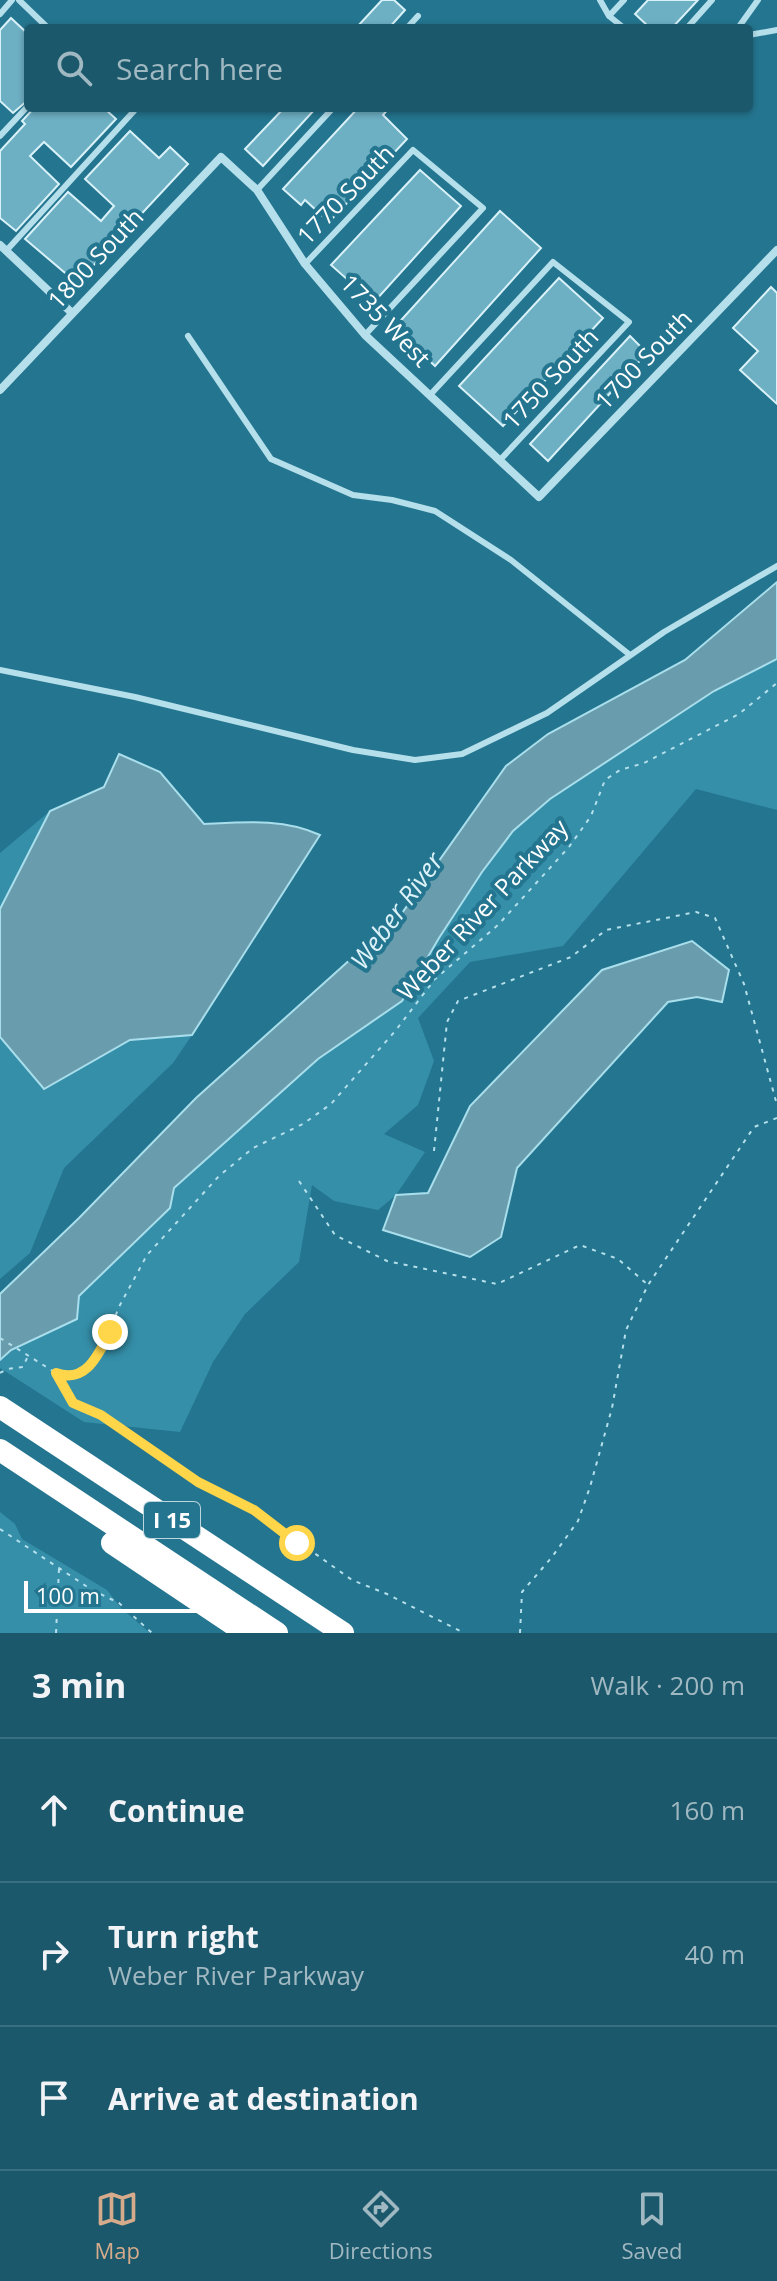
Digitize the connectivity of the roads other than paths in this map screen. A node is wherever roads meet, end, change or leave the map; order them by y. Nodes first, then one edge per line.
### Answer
1 (12, 0) edge
2 (19, 0) edge
3 (600, 0) edge
4 (624, 0) edge
5 (712, 0) edge
6 (758, 0) edge
7 (0, 14) edge
8 (418, 16) dead end
9 (609, 16) junction
10 (44, 24) edge
11 (411, 24) edge
12 (619, 24) edge
13 (691, 24) edge
14 (741, 24) edge
15 (777, 30) edge
16 (753, 34) edge
17 (24, 110) edge
18 (130, 112) edge
19 (329, 112) edge
20 (0, 136) edge
21 (221, 157) joint
22 (257, 190) junction
23 (3, 248) edge
24 (777, 250) edge
25 (305, 264) junction
26 (72, 313) junction
27 (365, 335) junction
28 (188, 336) dead end
29 (0, 390) edge
30 (430, 395) junction
31 (500, 460) junction
32 (539, 497) joint
33 (777, 566) edge
34 (630, 655) junction
35 (0, 670) edge
36 (0, 1407) edge
37 (0, 1450) edge
38 (78, 1502) junction
39 (246, 1633) edge
40 (277, 1633) edge
41 (343, 1633) edge

1 - 7 lane
2 - 10 lane
3 - 9 lane
4 - 9 lane
5 - 13 lane
6 - 14 lane
8 - 11 lane
9 - 12 lane
15 - 16 lane
17 - 20 lane
18 - 23 lane
19 - 22 lane
21 - 22 street, 1735 West
21 - 26 street, 1800 South
22 - 25 street, 1735 West
23 - 26 street
24 - 32 street, 1700 South
25 - 27 street, 1735 West
25 - 27 lane, 1770 South
26 - 29 street, 1800 South
27 - 30 street, 1735 West
28 - 34 lane
30 - 31 street, 1735 West
30 - 31 lane, 1750 South
31 - 32 street, 1735 West
33 - 34 lane
34 - 35 lane
36 - 41 highway, I 15
37 - 38 highway, I 15
38 - 39 highway
38 - 40 highway, I 15

